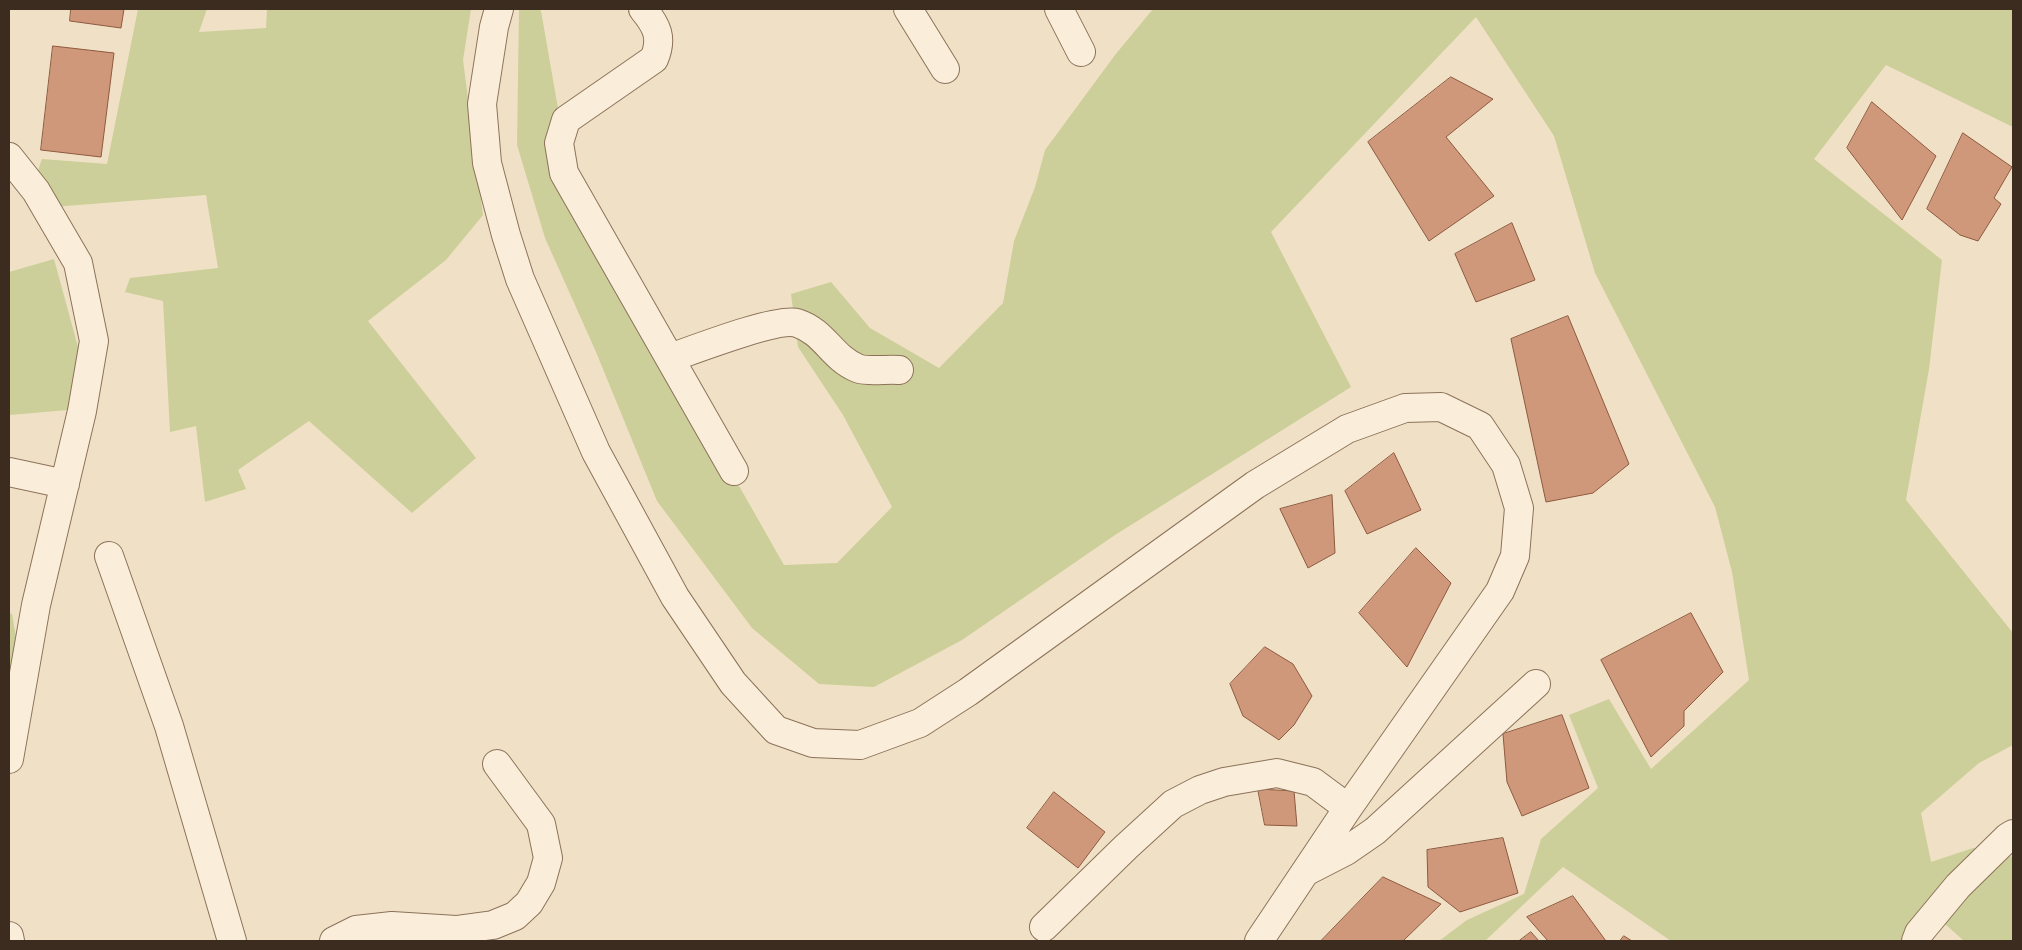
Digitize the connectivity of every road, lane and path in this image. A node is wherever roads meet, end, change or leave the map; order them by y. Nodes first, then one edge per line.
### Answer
1 (499, 9) edge
2 (643, 9) edge
3 (908, 9) edge
4 (1059, 9) edge
5 (1081, 52) dead end
6 (945, 69) dead end
7 (9, 157) edge
8 (670, 358) junction
9 (899, 370) dead end
10 (734, 471) dead end
11 (9, 472) edge
12 (65, 484) junction
13 (109, 556) dead end
14 (1536, 684) dead end
15 (9, 759) edge
16 (497, 764) dead end
17 (1348, 808) junction
18 (2013, 834) edge
19 (1307, 870) junction
20 (1044, 927) dead end
21 (9, 936) edge
22 (10, 941) edge
23 (232, 941) edge
24 (334, 941) edge
25 (1259, 941) edge
26 (1916, 941) edge

1 - 17 street
2 - 8 street
3 - 6 street
4 - 5 street
7 - 12 street
8 - 9 street
8 - 10 street
11 - 12 street
12 - 15 street
13 - 23 street
14 - 19 street
16 - 24 street
17 - 19 street
17 - 20 street
18 - 26 street
19 - 25 street
21 - 22 street

